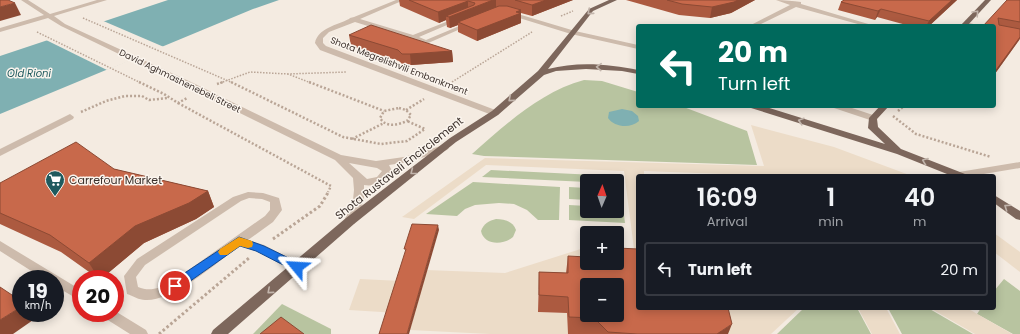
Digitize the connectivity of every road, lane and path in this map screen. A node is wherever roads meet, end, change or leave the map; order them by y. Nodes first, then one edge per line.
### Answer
1 (24, 0) edge
2 (104, 0) edge
3 (401, 0) edge
4 (614, 0) edge
5 (779, 0) edge
6 (804, 0) edge
7 (988, 0) edge
8 (796, 4) junction
9 (578, 9) dead end
10 (503, 12) edge
11 (49, 16) junction
12 (464, 17) edge
13 (83, 18) dead end
14 (352, 19) junction
15 (476, 21) edge
16 (545, 24) junction
17 (756, 24) edge
18 (865, 24) edge
19 (965, 24) edge
20 (0, 30) edge
21 (38, 32) dead end
22 (573, 33) junction
23 (413, 37) junction
24 (636, 47) edge
25 (350, 71) dead end
26 (636, 72) edge
27 (541, 73) junction
28 (288, 74) junction
29 (227, 80) junction
30 (437, 91) junction
31 (164, 94) dead end
32 (169, 98) dead end
33 (178, 103) dead end
34 (760, 108) edge
35 (843, 108) edge
36 (883, 108) edge
37 (902, 108) edge
38 (406, 110) junction
39 (384, 111) junction
40 (495, 113) junction
41 (70, 117) joint
42 (873, 118) junction
43 (407, 121) junction
44 (384, 123) junction
45 (352, 139) junction
46 (444, 148) junction
47 (900, 152) junction
48 (0, 153) edge
49 (338, 158) junction
50 (374, 164) junction
51 (1020, 165) edge
52 (1007, 167) junction
53 (955, 174) edge
54 (970, 174) edge
55 (358, 178) junction
56 (996, 199) edge
57 (1020, 216) edge
58 (350, 221) junction
59 (239, 241) junction
60 (0, 245) edge
61 (260, 248) junction
62 (297, 267) junction
63 (40, 270) edge
64 (122, 322) edge
65 (141, 334) edge
66 (159, 334) edge
67 (218, 334) edge

1 - 11 street, David Aghmashenebeli Street
2 - 11 street
3 - 14 street, Shota Megrelishvili Embankment
4 -> 22 main road
5 - 8 street
6 - 8 street
19 -> 7 main road
8 - 17 street
8 - 18 street
9 - 16 path
10 - 16 street
11 - 20 street
11 - 49 street, David Aghmashenebeli Street
12 - 23 street
13 - 29 path
14 - 23 street
14 - 30 street, Shota Megrelishvili Embankment
15 - 23 street
16 - 22 street
16 - 30 path
21 - 31 path
22 - 24 street
22 - 27 main road
25 - 28 path
26 -> 27 main road, Shota Rustaveli Encirclement
27 -> 40 main road, Shota Rustaveli Encirclement
28 - 29 path
28 - 39 path
29 - 45 path
30 - 38 path
30 - 40 street, Shota Megrelishvili Embankment
32 - 41 path
33 - 61 path
47 -> 34 main road
35 - 42 street
36 - 42 main road
37 - 52 path
38 - 39 path
38 - 43 path
39 - 44 path
40 - 46 main road, Shota Rustaveli Encirclement
41 - 48 street
42 - 47 main road
43 - 44 path
43 - 45 path
44 - 45 path
46 - 50 street, David Aghmashenebeli Street
46 -> 58 main road, Shota Rustaveli Encirclement
53 -> 47 main road
49 - 50 street, David Aghmashenebeli Street
49 - 55 street, David Aghmashenebeli Street
50 - 55 street
51 - 52 street
52 - 54 street
55 - 58 street
57 -> 56 main road
58 - 62 main road, Shota Rustaveli Encirclement
59 - 59 street
59 - 61 street
60 - 63 street
61 - 62 street
61 - 66 path
62 -> 67 main road, Shota Rustaveli Encirclement
64 - 65 street

